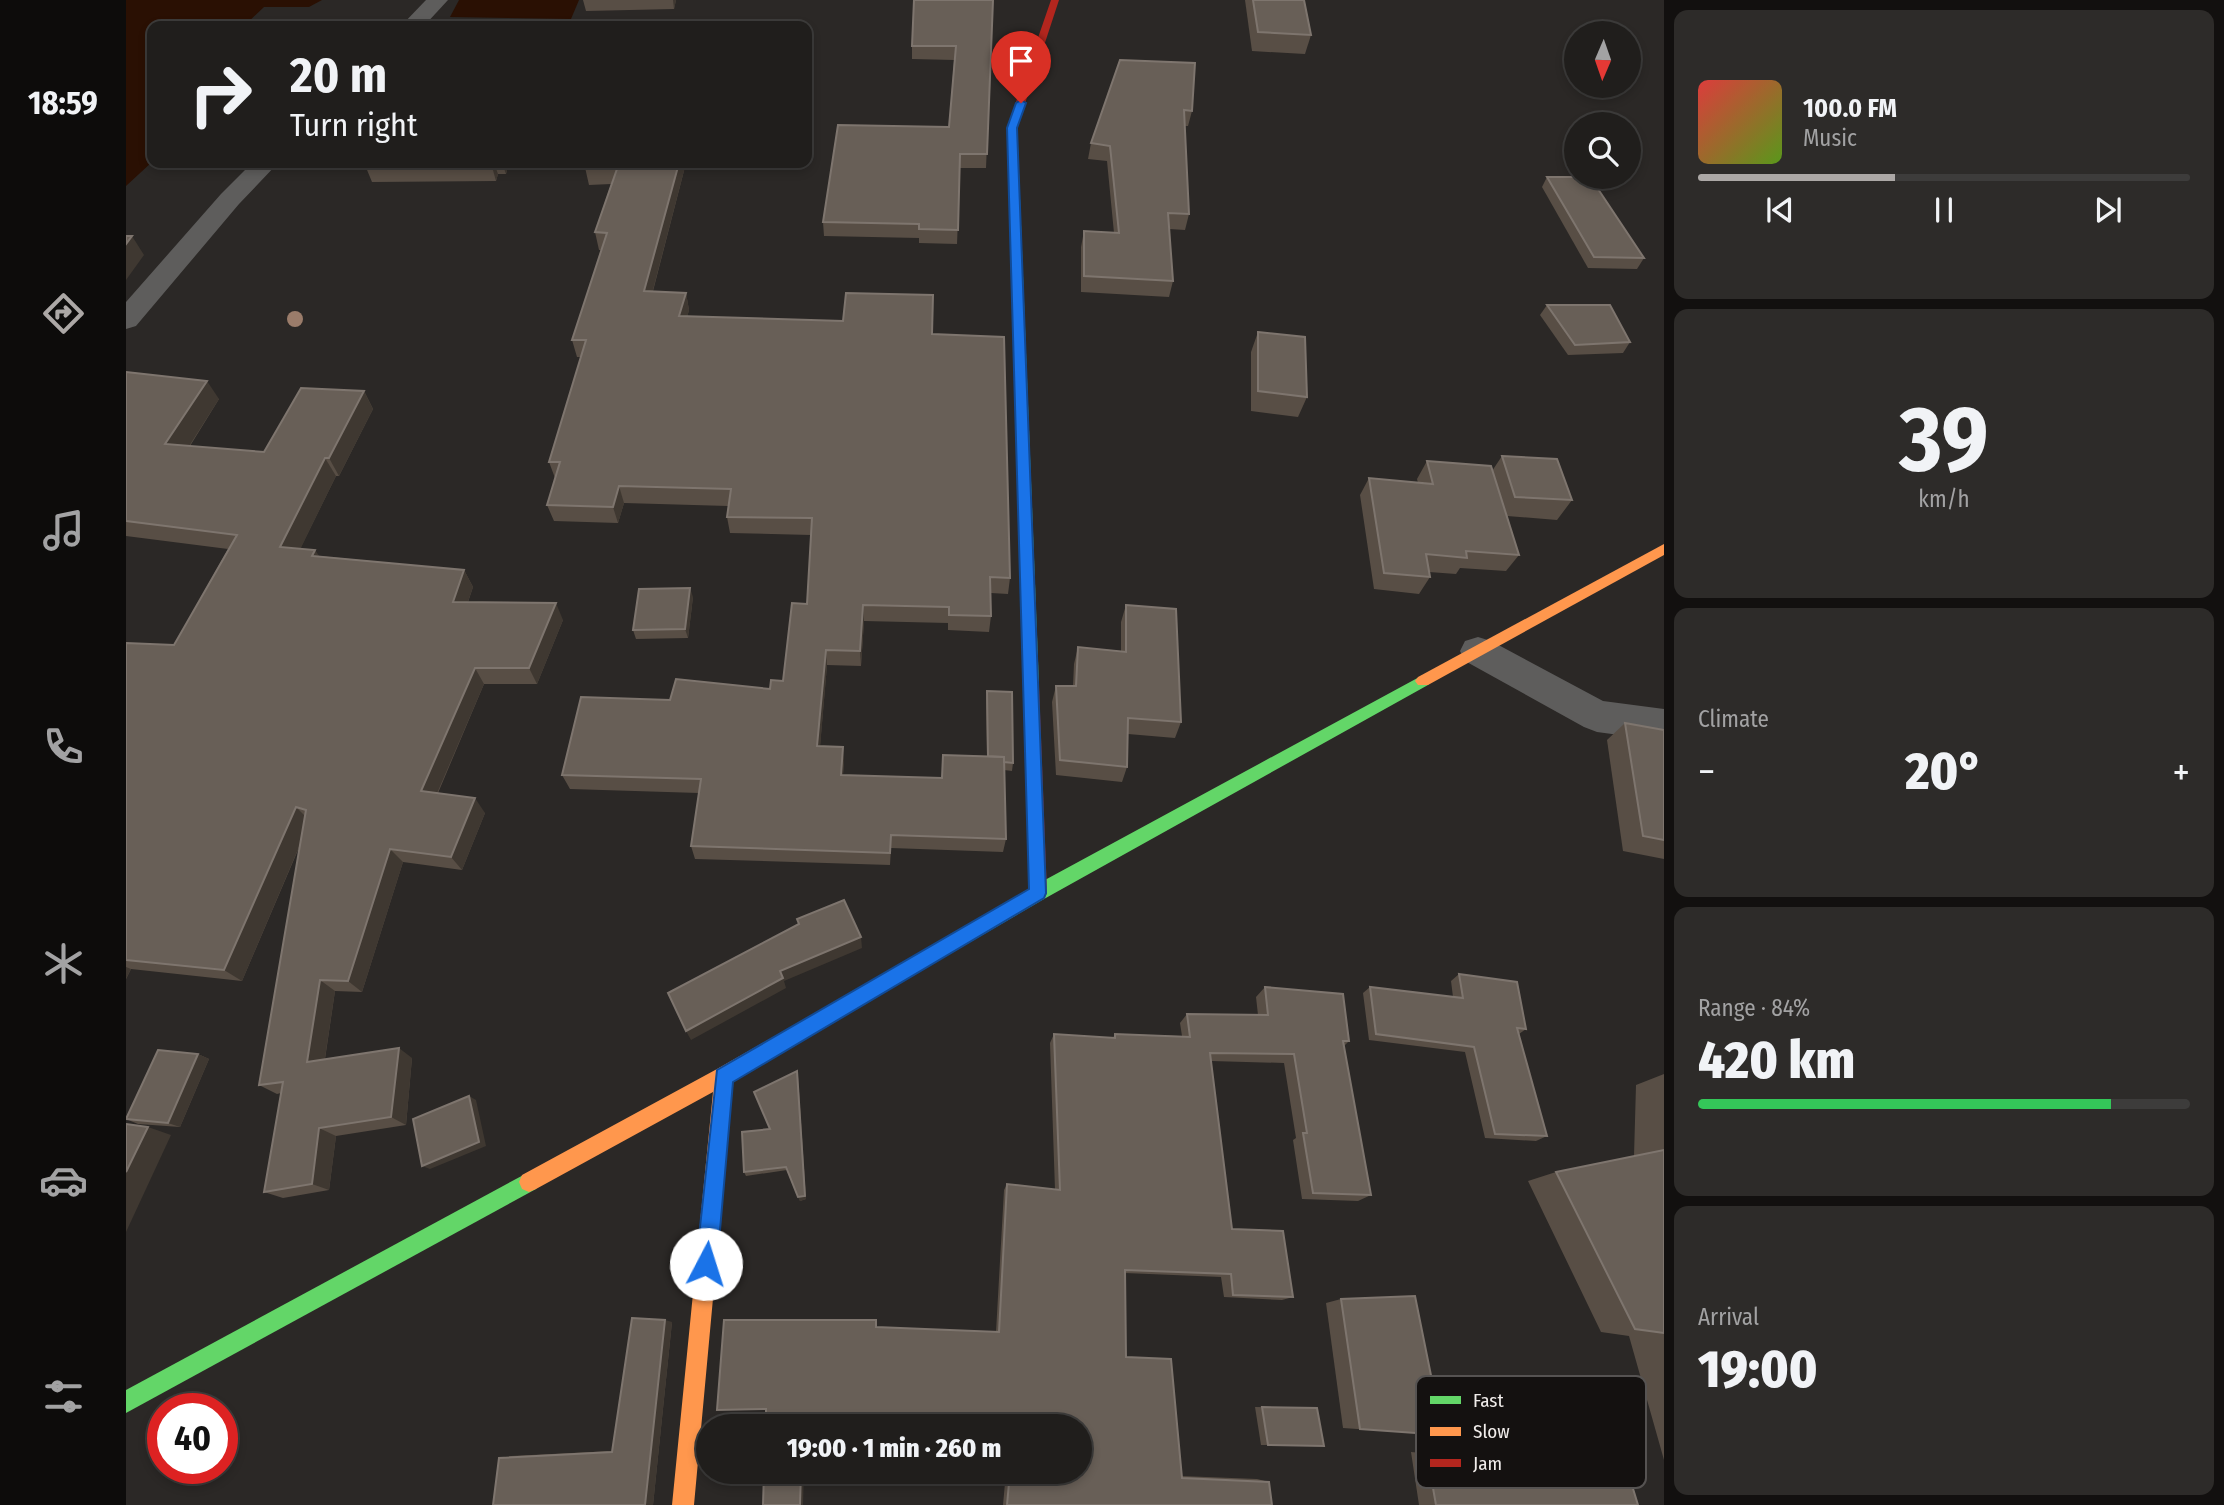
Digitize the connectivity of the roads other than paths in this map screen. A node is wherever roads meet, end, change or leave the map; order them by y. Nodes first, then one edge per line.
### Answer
1 (438, 0) edge
2 (1055, 0) edge
3 (417, 21) edge
4 (262, 168) edge
5 (126, 320) edge
6 (1664, 549) edge
7 (1478, 651) junction
8 (1664, 725) edge
9 (1038, 893) junction
10 (724, 1076) junction
11 (126, 1402) edge
12 (683, 1505) edge

1 - 3 street
2 - 9 street
4 - 5 street
6 - 7 street
7 - 8 street
7 - 9 street
9 - 10 street
10 - 11 street
10 - 12 street

